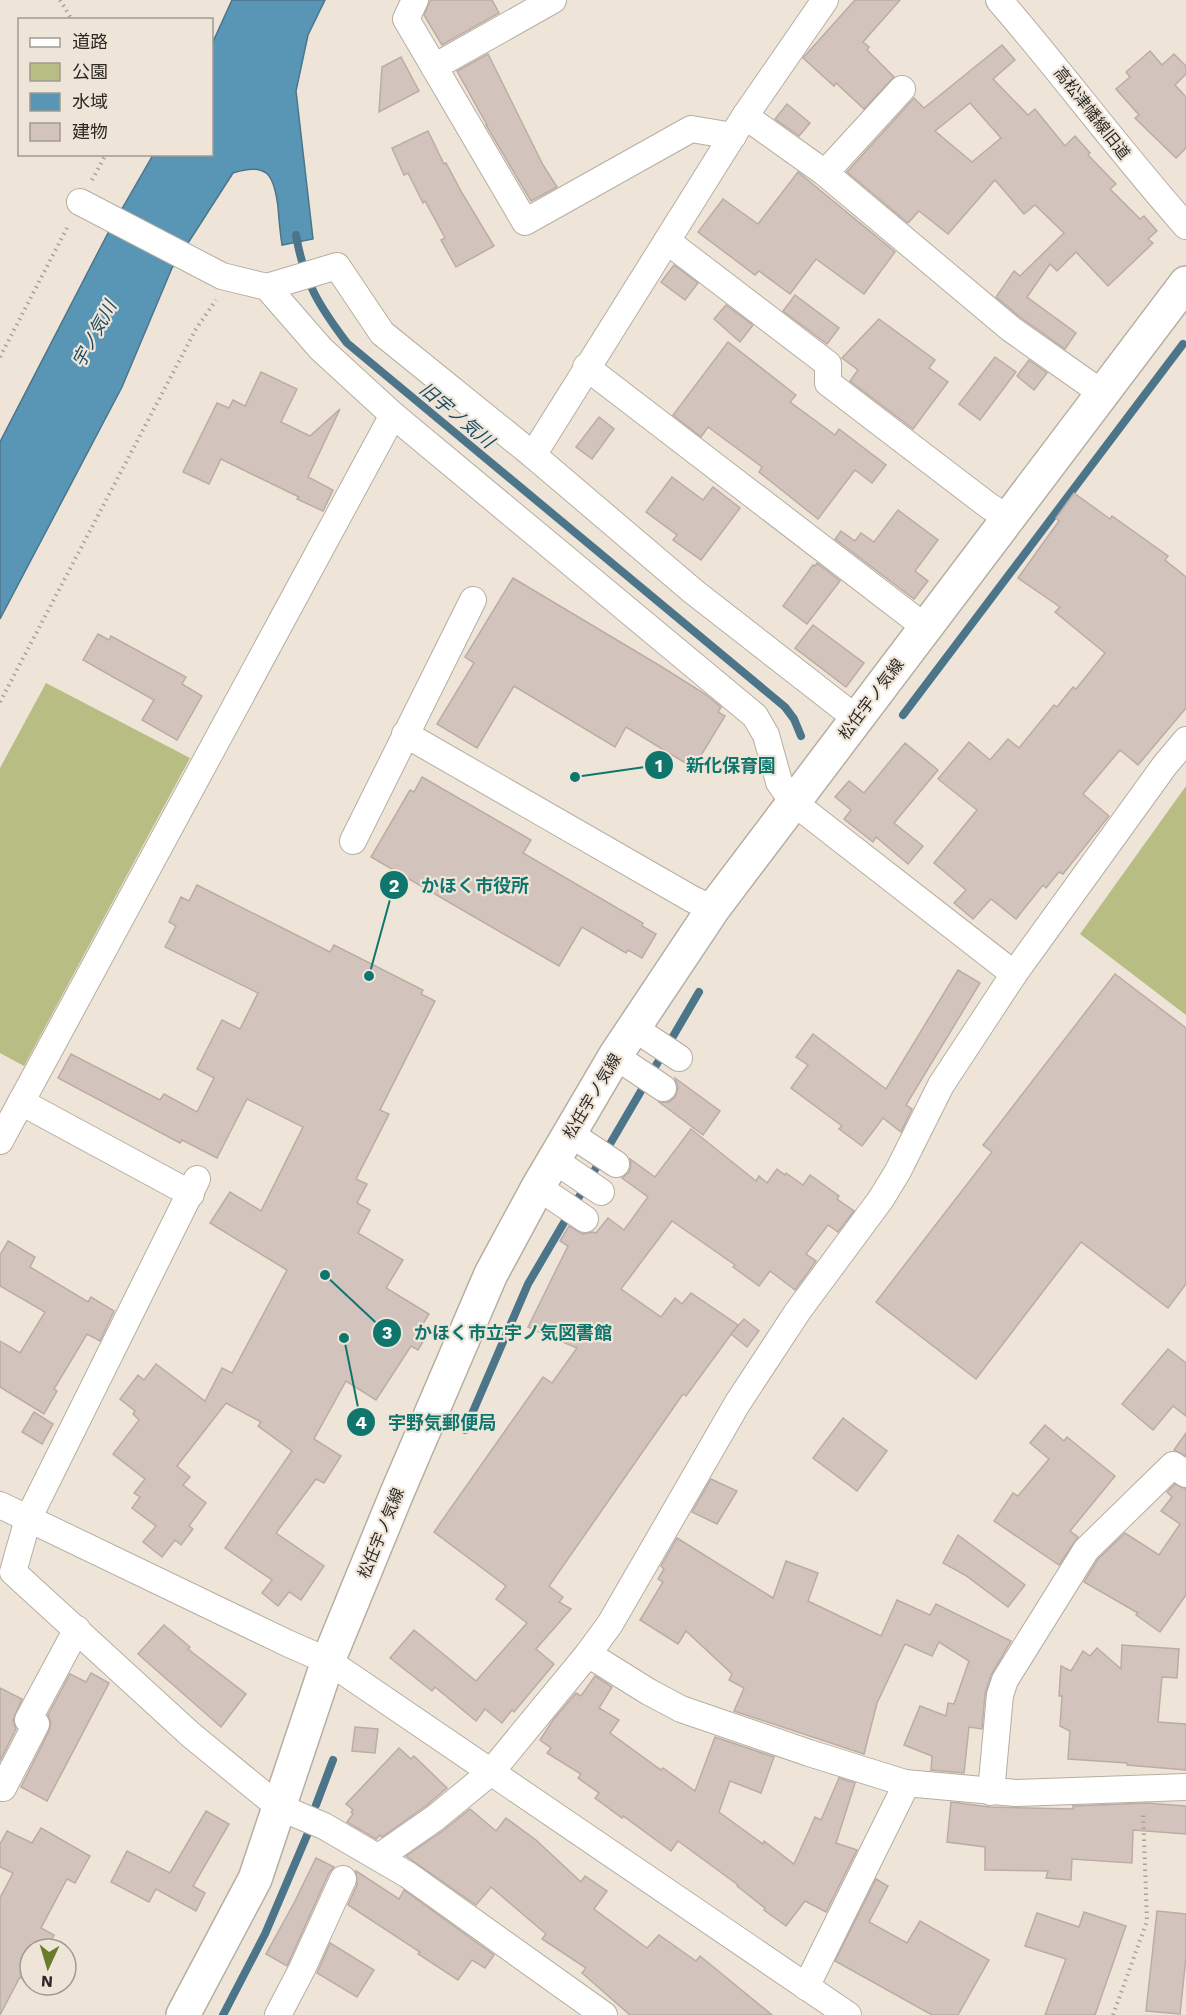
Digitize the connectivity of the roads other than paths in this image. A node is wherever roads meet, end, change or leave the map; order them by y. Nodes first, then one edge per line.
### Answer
1 (415, 0) edge
2 (553, 0) edge
3 (825, 0) edge
4 (999, 0) edge
5 (434, 67) junction
6 (902, 89) dead end
7 (739, 126) junction
8 (825, 173) junction
9 (84, 204) road end
10 (1186, 226) edge
11 (667, 241) junction
12 (1186, 282) edge
13 (278, 284) junction
14 (586, 367) junction
15 (1103, 394) junction
16 (393, 414) junction
17 (533, 455) junction
18 (1008, 518) junction
19 (473, 600) dead end
20 (925, 627) junction
21 (857, 718) junction
22 (405, 734) junction
23 (1186, 740) edge
24 (793, 802) junction
25 (353, 841) dead end
26 (713, 909) junction
27 (1014, 974) junction
28 (615, 1056) junction
29 (653, 1081) dead end
30 (21, 1102) junction
31 (0, 1141) edge
32 (580, 1159) junction
33 (591, 1186) dead end
34 (576, 1212) dead end
35 (1186, 1474) edge
36 (0, 1505) edge
37 (28, 1519) junction
38 (77, 1629) junction
39 (588, 1654) junction
40 (328, 1661) junction
41 (491, 1772) junction
42 (905, 1783) junction
43 (1186, 1787) edge
44 (3, 1788) dead end
45 (991, 1792) junction
46 (279, 1807) junction
47 (379, 1857) junction
48 (342, 1879) dead end
49 (806, 1987) junction
50 (183, 2015) edge
51 (278, 2015) edge
52 (604, 2015) edge
53 (848, 2015) edge

1 - 5 street
2 - 5 street
3 - 7 street
4 - 10 street, 高松津幡線旧道
5 - 7 street
6 - 8 street
7 - 8 street
7 - 11 street
8 - 15 street
9 - 13 street
11 - 14 street
11 - 18 street
12 - 15 main road, 松任宇ノ気線
13 - 16 street
13 - 17 street
14 - 17 street
14 - 20 street
15 - 18 main road, 松任宇ノ気線
16 - 24 street
16 - 30 street
17 - 21 street
18 - 20 main road, 松任宇ノ気線
19 - 22 street
20 - 21 main road, 松任宇ノ気線
21 - 24 main road, 松任宇ノ気線
22 - 25 street
22 - 26 street
23 - 27 street
24 - 26 main road, 松任宇ノ気線
24 - 27 street
26 - 28 main road, 松任宇ノ気線
27 - 39 street
28 - 29 street
28 - 32 main road, 松任宇ノ気線
30 - 31 street
30 - 37 street
32 - 33 street
32 - 34 street
32 - 40 main road, 松任宇ノ気線
35 - 45 street
36 - 37 street
37 - 38 street
37 - 40 street
38 - 44 street
38 - 46 street
39 - 41 street
39 - 42 street
40 - 41 street
40 - 46 main road, 松任宇ノ気線
41 - 47 street
41 - 49 street
42 - 45 street
42 - 49 street
43 - 45 street
46 - 47 street
46 - 50 main road, 松任宇ノ気線
47 - 52 street
48 - 51 street
49 - 53 street

